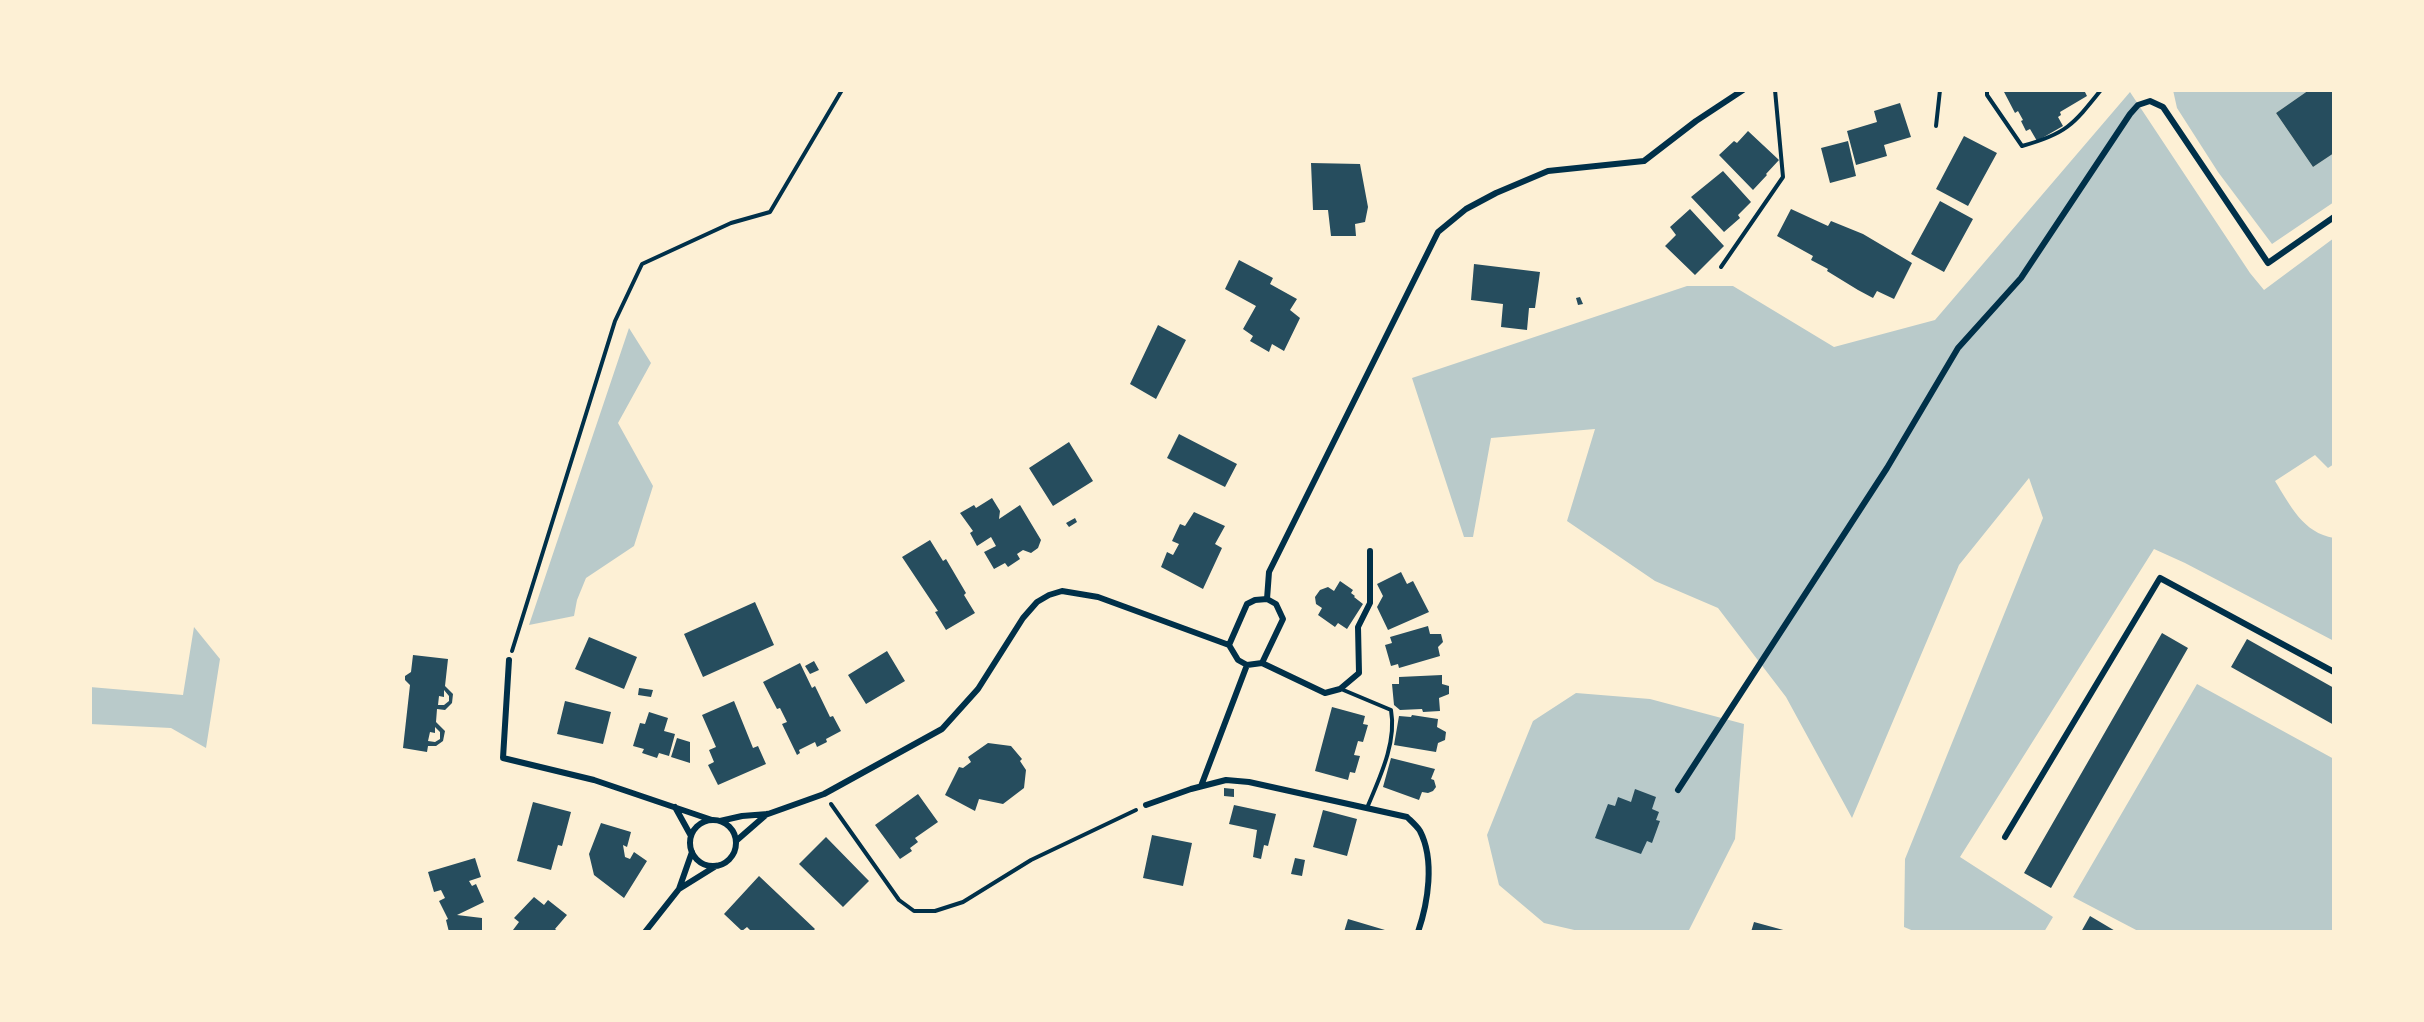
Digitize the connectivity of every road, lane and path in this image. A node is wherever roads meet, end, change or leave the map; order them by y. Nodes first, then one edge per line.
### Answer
1 (842, 90) edge
2 (1743, 90) edge
3 (1775, 90) edge
4 (1940, 90) edge
5 (1987, 90) edge
6 (2101, 90) edge
7 (1936, 126) dead end
8 (2334, 217) edge
9 (1721, 267) dead end
10 (1370, 551) dead end
11 (1267, 599) junction
12 (1229, 645) junction
13 (510, 660) joint
14 (1262, 663) junction
15 (1247, 665) junction
16 (2334, 672) edge
17 (1340, 689) junction
18 (1201, 786) junction
19 (1678, 790) dead end
20 (824, 794) junction
21 (1146, 805) joint
22 (675, 807) junction
23 (1367, 808) junction
24 (768, 814) junction
25 (712, 820) junction
26 (720, 820) junction
27 (691, 836) junction
28 (2005, 837) dead end
29 (736, 841) junction
30 (692, 852) junction
31 (716, 866) junction
32 (679, 889) junction
33 (645, 932) edge
34 (1418, 932) edge

1 - 13 path
2 - 11 street
3 - 9 lane
4 - 7 lane
5 - 6 lane
8 - 19 street
10 - 17 street
11 - 12 street
11 - 14 street
12 - 15 street
12 - 20 street
13 - 22 street
14 - 15 street
14 - 17 street
15 - 18 street
16 - 28 street
17 - 23 lane
18 - 21 street
18 - 23 street
20 - 21 path
20 - 24 street
22 - 25 street
22 - 27 street
23 - 34 street
24 - 26 street
24 - 29 street
25 - 26 street
25 - 27 street
26 - 29 street
27 - 30 street
29 - 31 street
30 - 31 street
30 - 32 street
31 - 32 street
32 - 33 street

